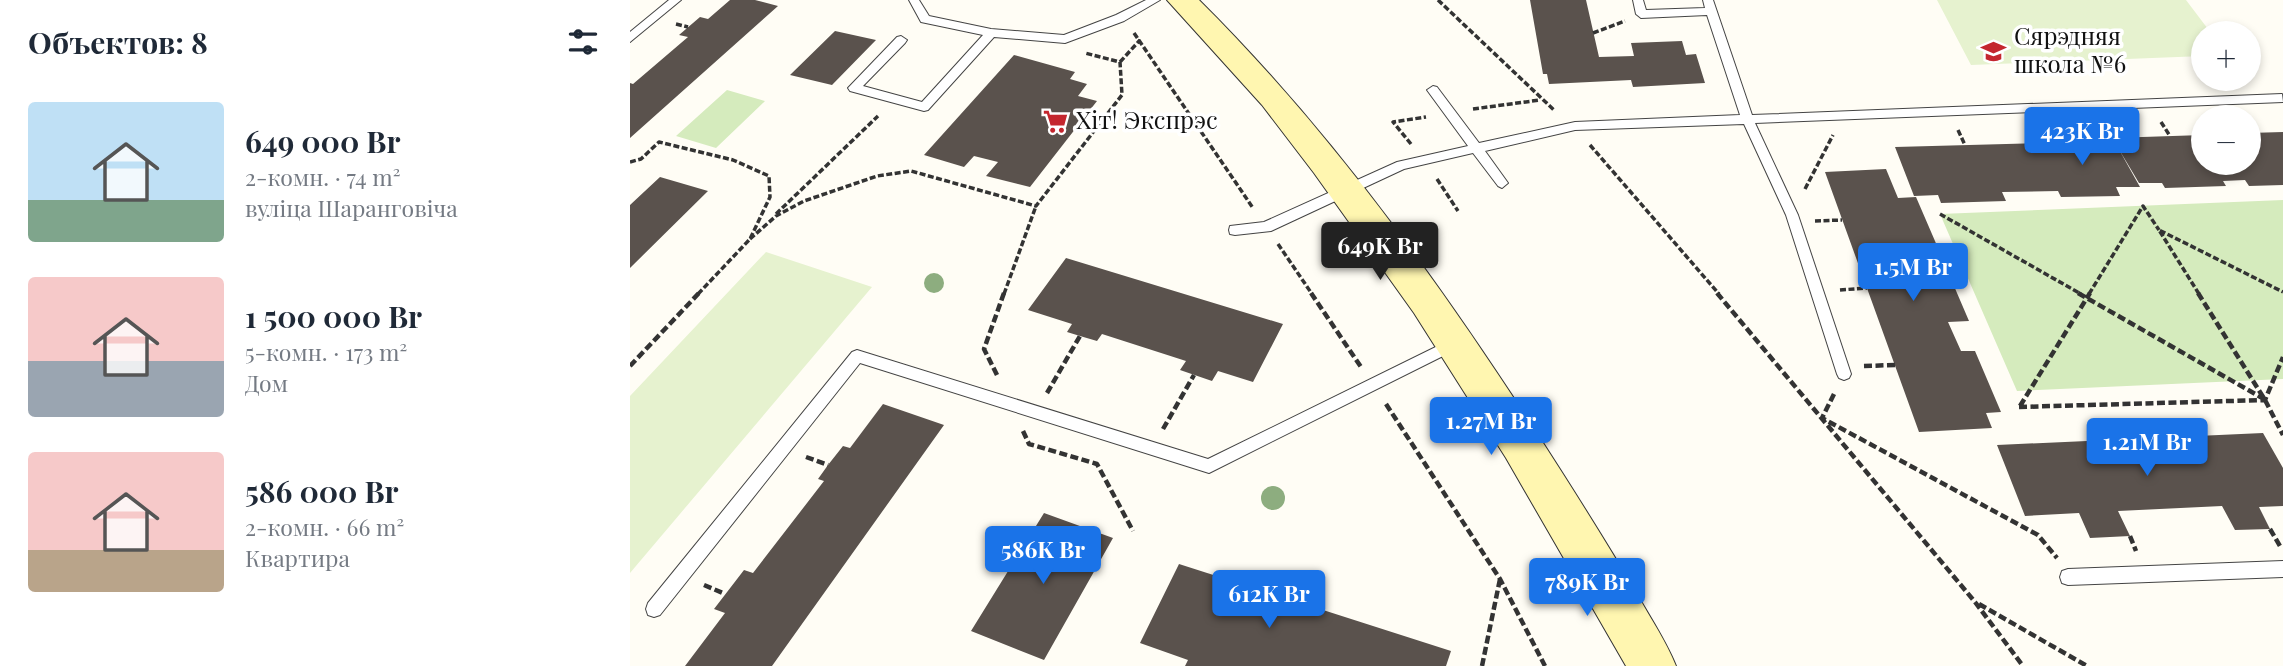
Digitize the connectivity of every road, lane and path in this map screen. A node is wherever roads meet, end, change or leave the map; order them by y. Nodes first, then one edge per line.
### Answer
1 (676, 0) edge
2 (914, 0) edge
3 (1155, 0) edge
4 (1182, 0) edge
5 (1438, 0) edge
6 (1638, 0) edge
7 (1709, 5) edge
8 (1641, 15) junction
9 (1120, 18) junction
10 (991, 33) junction
11 (1593, 33) dead end
12 (630, 38) edge
13 (1066, 39) junction
14 (901, 40) dead end
15 (1140, 40) junction
16 (1120, 62) junction
17 (1433, 90) dead end
18 (2282, 97) edge
19 (1541, 99) junction
20 (896, 100) junction
21 (1450, 113) junction
22 (1846, 115) junction
23 (1748, 120) junction
24 (1575, 126) junction
25 (1476, 148) junction
26 (630, 162) edge
27 (1502, 183) dead end
28 (1347, 190) junction
29 (1036, 206) junction
30 (1940, 214) dead end
31 (1792, 215) junction
32 (1266, 227) junction
33 (1235, 230) dead end
34 (2159, 230) junction
35 (750, 239) junction
36 (2283, 292) edge
37 (2087, 298) junction
38 (1080, 336) dead end
39 (1455, 343) junction
40 (2283, 357) edge
41 (630, 366) edge
42 (1844, 374) joint
43 (1194, 375) dead end
44 (1372, 384) junction
45 (2265, 400) junction
46 (1010, 402) junction
47 (1036, 411) junction
48 (1822, 418) junction
49 (2283, 435) edge
50 (1152, 447) junction
51 (2270, 528) dead end
52 (1133, 531) dead end
53 (2283, 552) edge
54 (2283, 569) edge
55 (2070, 577) joint
56 (1500, 579) junction
57 (1975, 602) junction
58 (654, 609) dead end
59 (1482, 666) edge
60 (1545, 666) edge
61 (1652, 666) edge
62 (2023, 666) edge
63 (2087, 666) edge

1 - 12 lane
2 - 10 lane
3 - 9 lane
4 - 28 main road
5 - 19 path
6 - 8 lane
7 - 8 lane
7 - 23 lane
8 - 11 path
9 - 13 lane
9 - 15 path
10 - 13 lane
10 - 20 lane
13 - 16 path
14 - 20 lane
15 - 16 path
15 - 32 path
16 - 29 path
17 - 21 lane
18 - 22 lane
19 - 21 path
19 - 24 path
20 - 35 path
21 - 25 lane
22 - 23 lane
22 - 31 path
23 - 24 lane
23 - 31 lane
24 - 25 lane
24 - 48 path
25 - 27 lane
25 - 28 lane
26 - 35 path
28 - 32 lane
28 - 39 main road
29 - 35 path
29 - 46 path
30 - 37 path
31 - 42 lane
32 - 33 lane
32 - 44 path
34 - 36 path
34 - 37 path
34 - 45 path
35 - 41 path
37 - 45 path
37 - 45 path
38 - 47 path
39 - 44 lane
39 - 61 main road
40 - 45 path
42 - 48 path
43 - 50 path
44 - 50 lane
44 - 56 path
45 - 49 path
46 - 47 lane
46 - 52 path
46 - 58 lane
47 - 50 lane
48 - 55 path
48 - 57 path
51 - 53 path
54 - 55 lane
56 - 59 path
56 - 60 path
57 - 62 path
57 - 63 path

